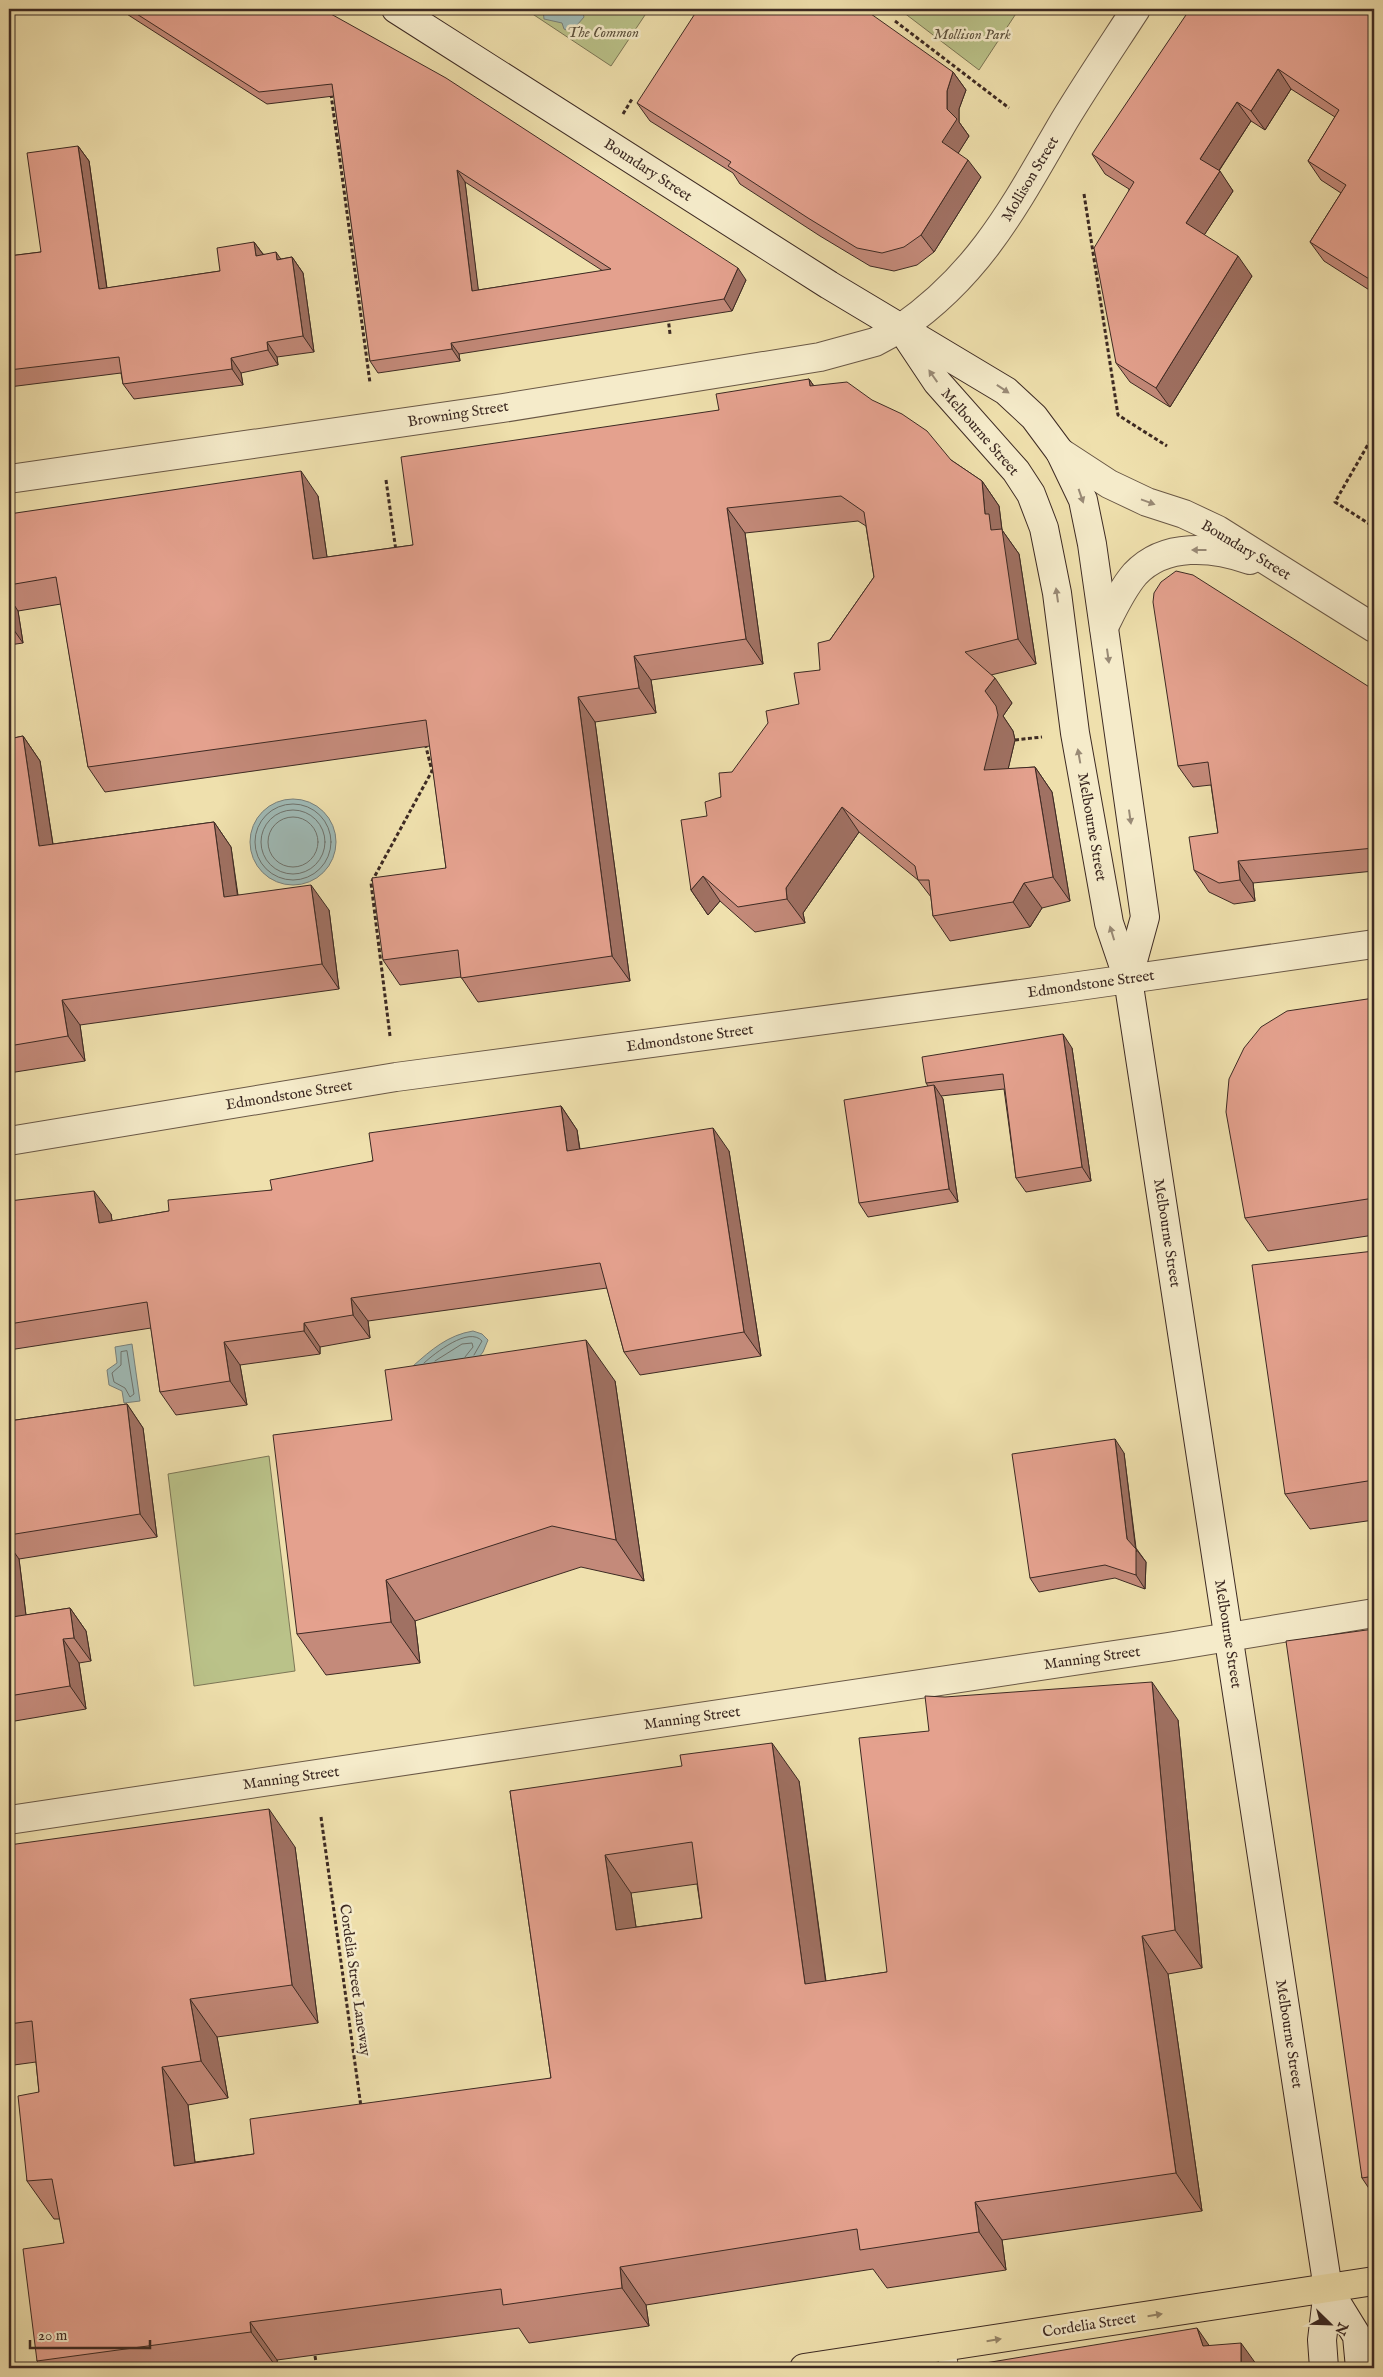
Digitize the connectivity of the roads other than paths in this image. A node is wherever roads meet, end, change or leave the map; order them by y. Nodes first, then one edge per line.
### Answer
1 (396, 9) edge
2 (1136, 9) edge
3 (901, 328) junction
4 (1060, 452) junction
5 (9, 479) edge
6 (1280, 570) junction
7 (1104, 627) junction
8 (1374, 628) edge
9 (1373, 944) edge
10 (1128, 978) junction
11 (9, 1141) edge
12 (1374, 1613) edge
13 (1228, 1636) junction
14 (9, 1820) edge
15 (1374, 2281) edge
16 (1328, 2289) junction
17 (948, 2358) edge
18 (804, 2368) edge
19 (1324, 2368) edge
20 (1360, 2368) edge

1 - 3 street, Boundary Street
2 - 3 street, Mollison Street
3 -> 4 street, Melbourne Street
3 - 5 street, Browning Street
10 -> 3 street, Melbourne Street
4 -> 6 street, Boundary Street
4 -> 7 street, Melbourne Street
6 -> 7 street
6 - 8 street, Boundary Street
7 -> 10 street, Melbourne Street
9 - 10 street, Edmondstone Street
10 - 11 street, Edmondstone Street
10 - 13 street, Melbourne Street
12 - 13 street, Manning Street
13 - 14 street, Manning Street
13 - 16 street, Melbourne Street
15 - 16 main road, Cordelia Street
17 -> 16 main road, Cordelia Street
16 - 19 street, Melbourne Street
16 - 20 street, Melbourne Street
17 - 18 main road, Cordelia Street

